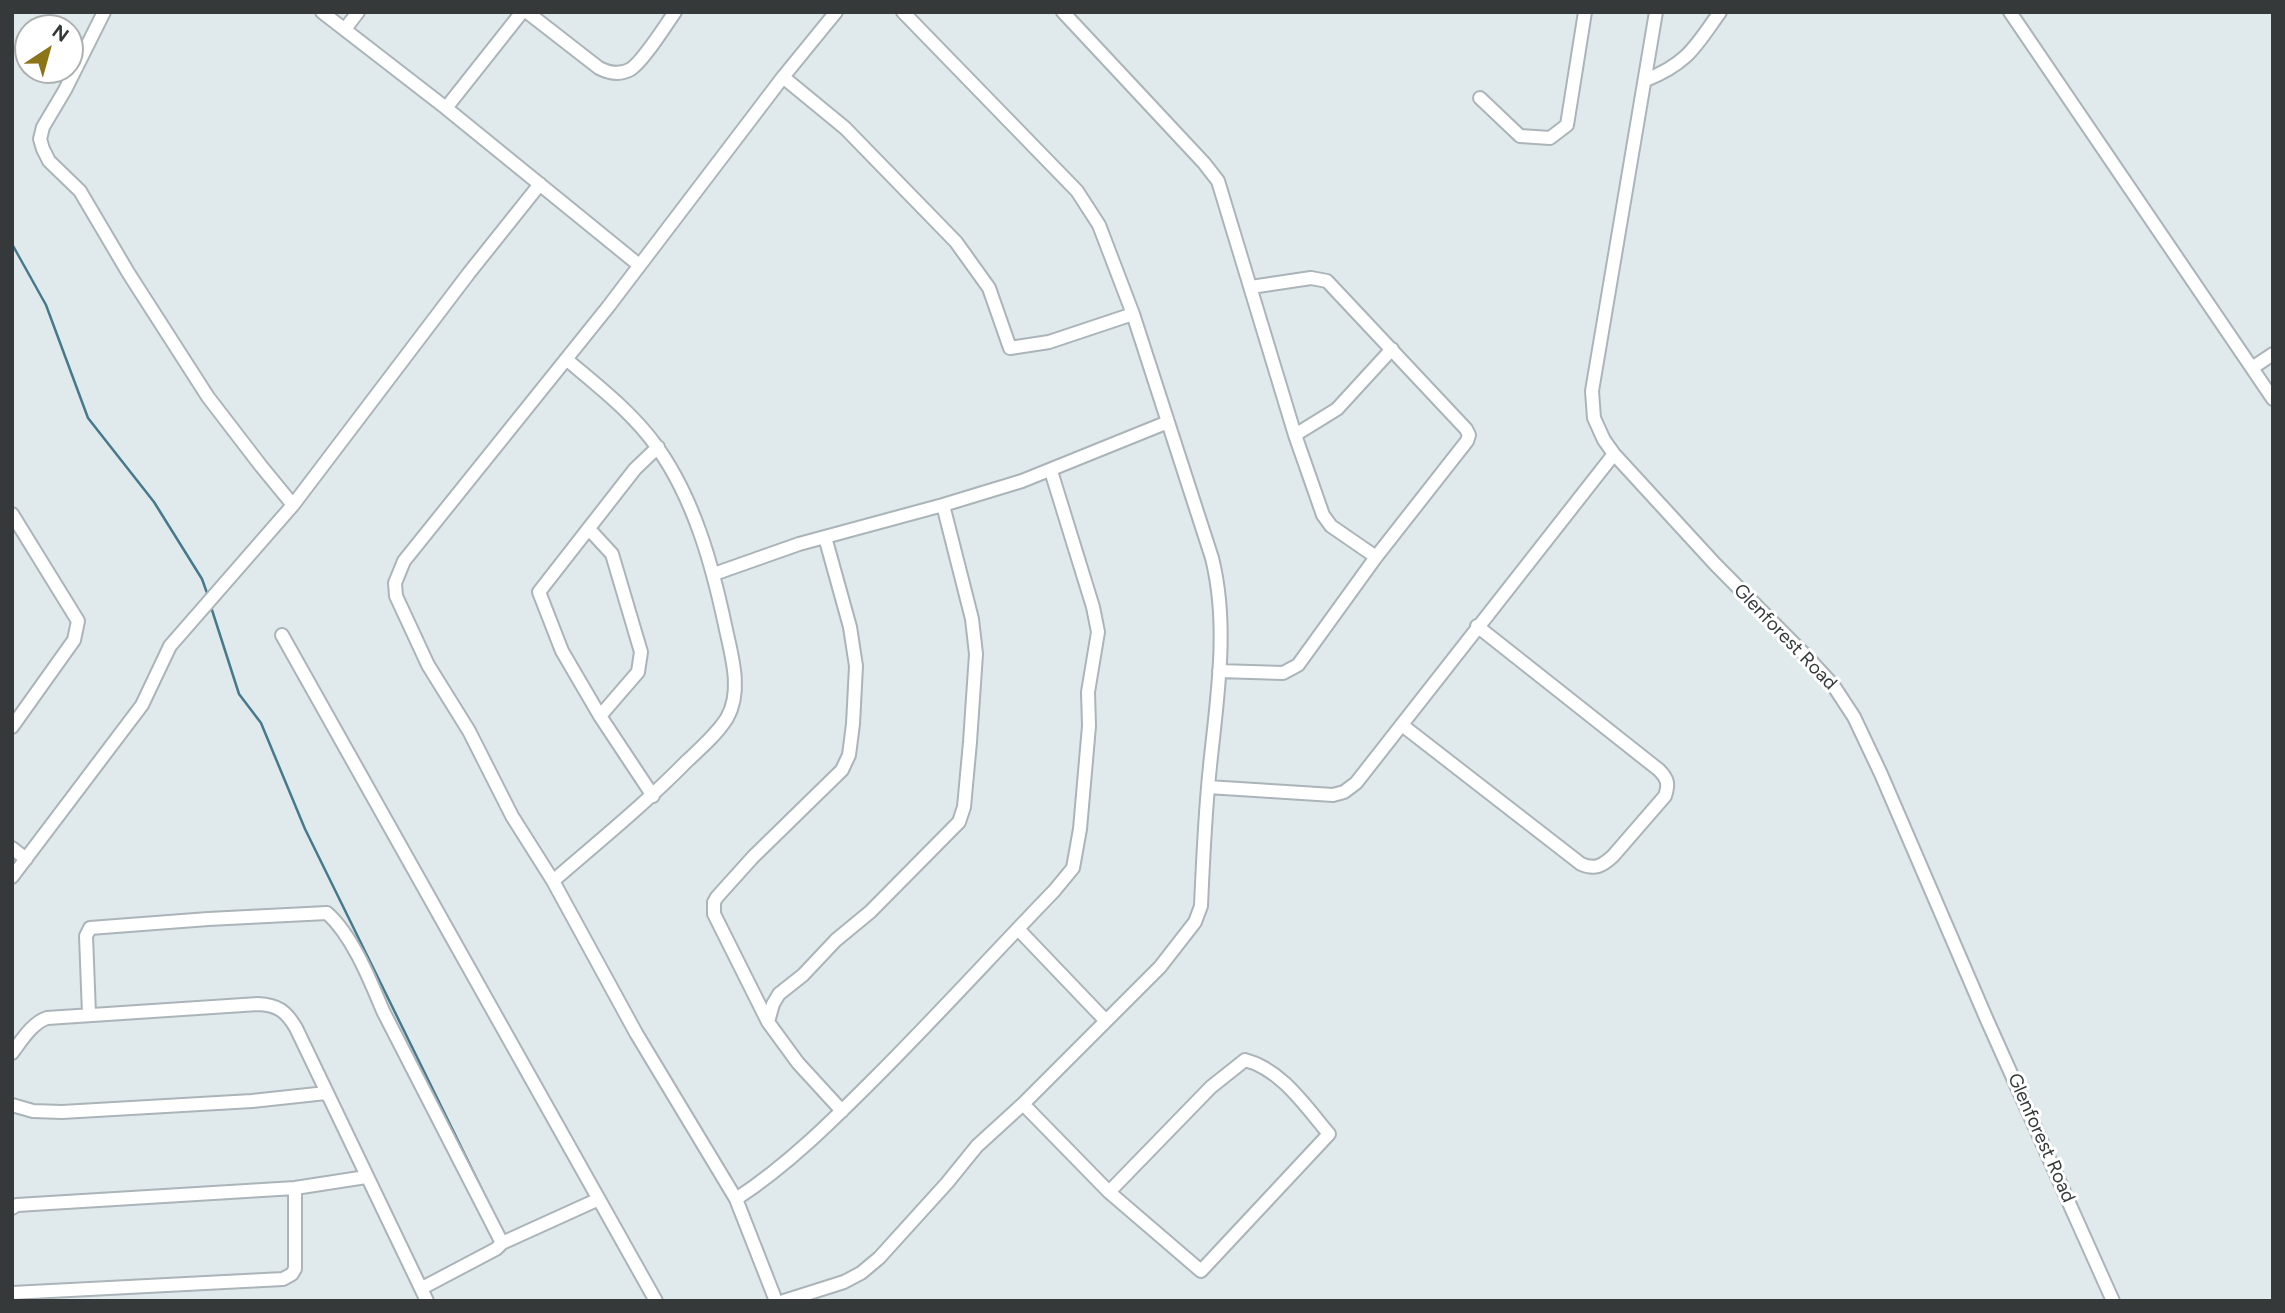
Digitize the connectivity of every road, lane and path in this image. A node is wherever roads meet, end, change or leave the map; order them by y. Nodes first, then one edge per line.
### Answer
1 (322, 12) edge
2 (358, 12) edge
3 (525, 12) edge
4 (676, 12) edge
5 (836, 12) edge
6 (903, 12) edge
7 (1063, 12) edge
8 (1585, 12) edge
9 (1657, 12) edge
10 (1720, 12) edge
11 (2010, 12) edge
12 (99, 14) edge
13 (345, 29) junction
14 (783, 77) junction
15 (1646, 80) junction
16 (1480, 98) dead end
17 (446, 108) junction
18 (540, 184) junction
19 (639, 265) junction
20 (1251, 287) junction
21 (1133, 314) junction
22 (1392, 349) junction
23 (2273, 354) edge
24 (566, 359) junction
25 (2252, 368) junction
26 (2273, 399) edge
27 (1168, 422) junction
28 (1295, 435) junction
29 (658, 447) junction
30 (1614, 454) junction
31 (1051, 471) junction
32 (293, 505) junction
33 (943, 505) junction
34 (12, 514) edge
35 (589, 529) junction
36 (825, 537) junction
37 (1376, 558) junction
38 (714, 574) junction
39 (1477, 626) junction
40 (282, 635) dead end
41 (1219, 671) junction
42 (600, 716) junction
43 (1402, 725) junction
44 (12, 726) edge
45 (1208, 787) junction
46 (653, 796) junction
47 (12, 848) edge
48 (26, 859) junction
49 (12, 877) edge
50 (553, 881) junction
51 (1017, 929) junction
52 (89, 1014) junction
53 (1105, 1020) junction
54 (768, 1022) junction
55 (12, 1053) edge
56 (326, 1093) junction
57 (1023, 1104) junction
58 (12, 1105) edge
59 (842, 1111) junction
60 (366, 1177) junction
61 (295, 1188) junction
62 (1109, 1192) junction
63 (599, 1199) junction
64 (736, 1199) junction
65 (12, 1208) edge
66 (502, 1243) junction
67 (422, 1288) junction
68 (12, 1293) edge
69 (426, 1301) edge
70 (656, 1301) edge
71 (776, 1301) edge
72 (784, 1301) edge
73 (2113, 1301) edge

1 - 13 street
2 - 13 street
3 - 4 street
3 - 17 street
5 - 14 street
6 - 21 street
7 - 20 street
8 - 16 street
9 - 15 street, Glenforest Road
10 - 15 street
11 - 25 street
12 - 32 street
13 - 17 street
14 - 19 street
14 - 21 street
15 - 30 street, Glenforest Road
17 - 18 street
18 - 19 street
18 - 32 street
19 - 24 street
20 - 22 street
20 - 28 street
21 - 27 street
22 - 28 street
22 - 37 street
23 - 25 street
24 - 29 street
24 - 50 street
25 - 26 street
27 - 31 street
27 - 41 street
28 - 37 street
29 - 35 street
29 - 38 street
30 - 39 street
30 - 73 street, Glenforest Road
31 - 33 street
31 - 51 street
32 - 48 street
33 - 36 street
33 - 54 street
34 - 44 street
35 - 42 street
35 - 42 street
36 - 38 street
36 - 54 street
37 - 41 street
38 - 46 street
39 - 43 street
39 - 43 street
40 - 63 street
41 - 45 street
42 - 46 street
43 - 45 street
45 - 53 street
46 - 50 street
47 - 48 street
48 - 49 street
50 - 64 street
51 - 53 street
51 - 59 street
52 - 55 street
52 - 56 street
52 - 66 street
53 - 57 street
54 - 59 street
56 - 58 street
56 - 60 street
57 - 62 street
57 - 72 street
59 - 64 street
60 - 61 street
60 - 67 street
61 - 65 street
61 - 68 street
62 - 62 street
63 - 66 street
63 - 70 street
64 - 71 street
66 - 67 street
67 - 69 street

